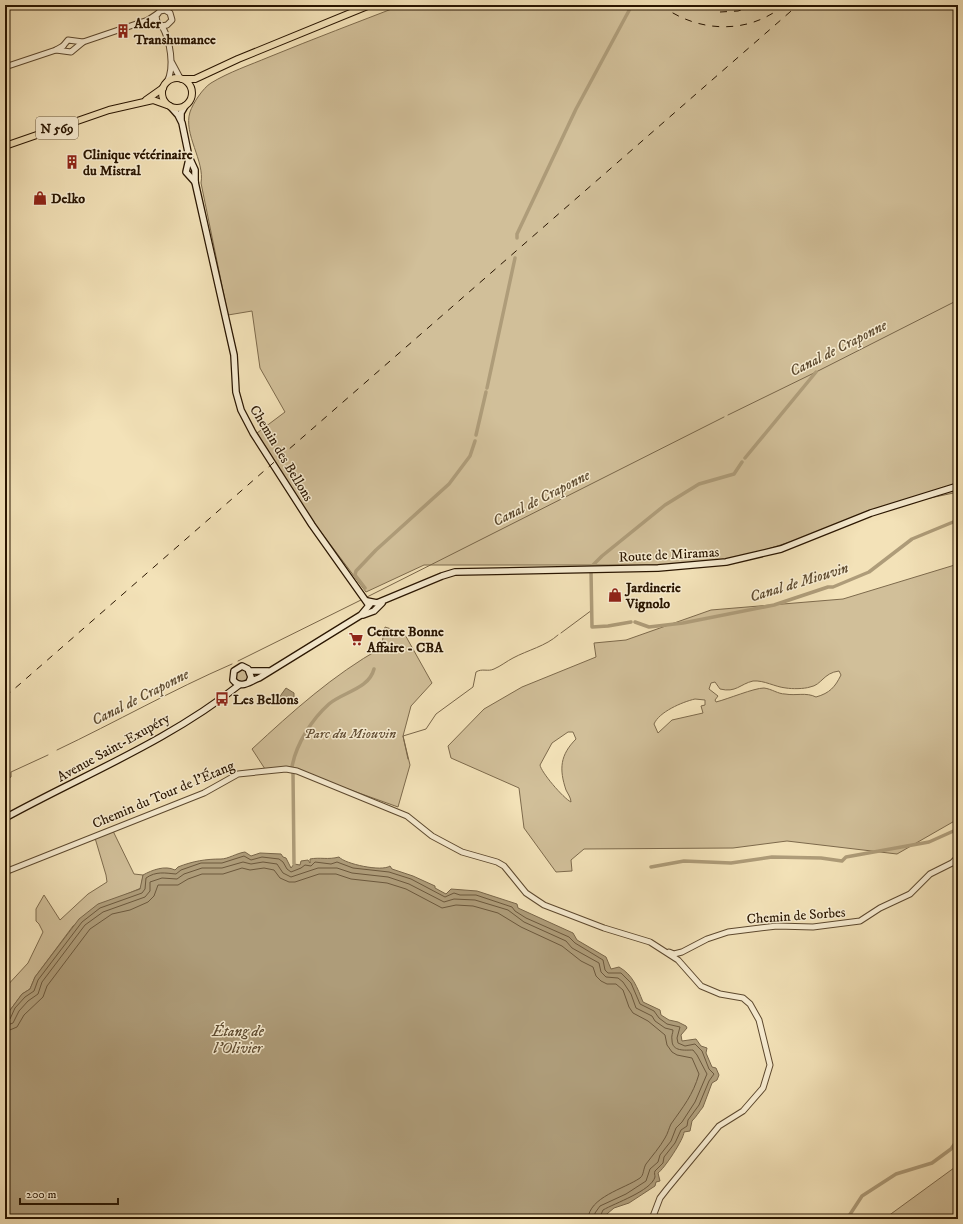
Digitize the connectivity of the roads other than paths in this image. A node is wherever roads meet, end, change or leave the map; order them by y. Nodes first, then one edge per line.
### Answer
1 (370, 5) edge
2 (157, 14) junction
3 (148, 20) junction
4 (160, 24) junction
5 (169, 24) junction
6 (73, 41) junction
7 (83, 42) junction
8 (64, 48) junction
9 (75, 48) junction
10 (5, 67) edge
11 (207, 73) junction
12 (181, 79) junction
13 (167, 82) junction
14 (163, 88) junction
15 (192, 92) junction
16 (142, 102) junction
17 (169, 106) junction
18 (185, 106) junction
19 (182, 123) junction
20 (5, 146) edge
21 (190, 166) junction
22 (193, 174) junction
23 (958, 486) edge
24 (371, 606) junction
25 (270, 670) junction
26 (250, 672) junction
27 (233, 680) junction
28 (249, 682) junction
29 (239, 685) junction
30 (230, 692) junction
31 (5, 818) edge
32 (958, 857) edge
33 (5, 872) edge
34 (668, 952) junction
35 (652, 1219) edge

1 - 11 main road
2 - 3 street
2 - 4 street
2 - 5 street
3 - 4 street
3 - 7 street
4 - 5 street
4 - 13 street
5 - 12 street
6 - 7 street
6 - 8 street
6 - 9 street
7 - 9 street
8 - 9 street
8 - 10 street
11 - 12 main road
11 - 15 main road
12 - 13 main road
12 - 15 main road
13 - 14 main road
14 - 16 main road, N 569
14 - 17 main road
15 - 18 main road
16 - 17 main road, N 569
16 - 20 main road, N 569
17 - 18 main road
17 - 19 main road
18 - 19 main road
19 - 21 main road
21 - 22 main road
21 - 22 main road
22 - 24 main road, Chemin des Bellons
23 - 24 main road, Route de Miramas
24 - 25 main road
25 - 26 main road
25 - 28 main road
26 - 27 main road
26 - 28 main road
27 - 29 main road
27 - 30 main road
28 - 29 main road
29 - 30 main road, Avenue Saint-Exupéry
30 - 31 main road, Avenue Saint-Exupéry
32 - 34 street, Chemin de Sorbes
33 - 34 street, Chemin du Tour de l'Étang
34 - 35 street, Chemin du Tour de l'Étang

